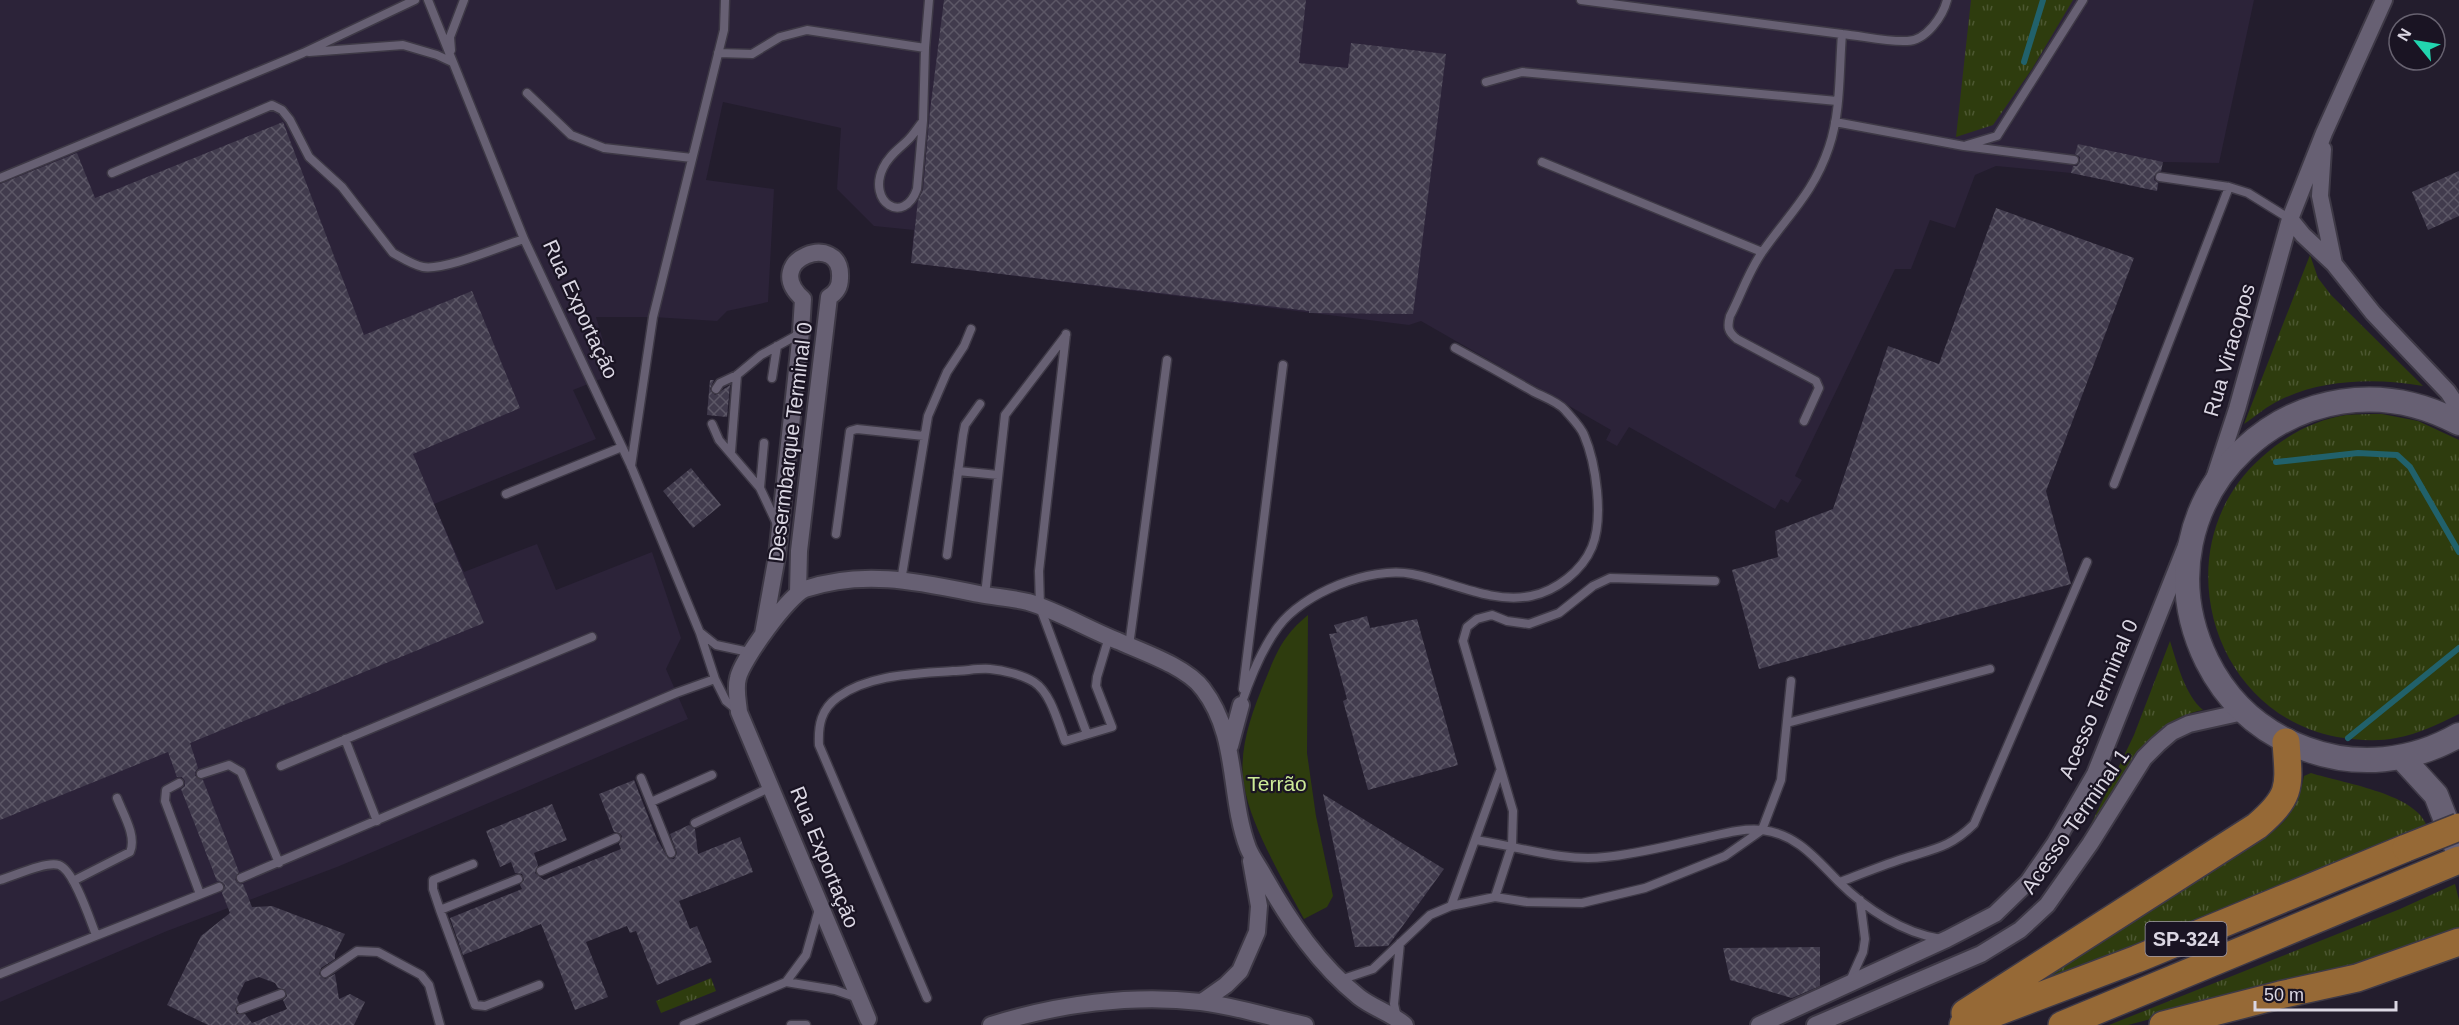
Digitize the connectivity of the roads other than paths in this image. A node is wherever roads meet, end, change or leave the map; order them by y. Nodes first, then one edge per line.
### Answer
1 (415, 0) edge
2 (428, 0) edge
3 (464, 0) edge
4 (725, 0) edge
5 (929, 0) edge
6 (1581, 0) edge
7 (1947, 0) edge
8 (2083, 0) edge
9 (2384, 0) edge
10 (1842, 34) junction
11 (925, 48) junction
12 (303, 53) junction
13 (718, 53) junction
14 (452, 62) junction
15 (1486, 82) dead end
16 (527, 93) dead end
17 (1837, 101) junction
18 (923, 121) junction
19 (1835, 122) junction
20 (2324, 133) junction
21 (1964, 146) junction
22 (692, 158) junction
23 (2074, 160) dead end
24 (1542, 162) dead end
25 (112, 173) dead end
26 (2160, 177) dead end
27 (0, 178) edge
28 (2229, 187) junction
29 (2290, 219) junction
30 (524, 239) junction
31 (1762, 252) junction
32 (2334, 264) junction
33 (971, 329) dead end
34 (801, 332) junction
35 (777, 346) junction
36 (1455, 348) dead end
37 (1167, 360) dead end
38 (1283, 366) dead end
39 (737, 375) junction
40 (772, 378) dead end
41 (716, 389) dead end
42 (980, 404) dead end
43 (2459, 409) edge
44 (1804, 421) dead end
45 (2459, 423) edge
46 (712, 424) dead end
47 (924, 436) junction
48 (764, 442) dead end
49 (622, 447) junction
50 (731, 452) junction
51 (631, 466) junction
52 (958, 471) junction
53 (998, 475) junction
54 (2114, 484) dead end
55 (759, 488) junction
56 (506, 494) dead end
57 (2205, 502) junction
58 (780, 530) junction
59 (836, 534) dead end
60 (947, 555) dead end
61 (2087, 562) dead end
62 (901, 581) junction
63 (1715, 581) dead end
64 (798, 592) junction
65 (985, 595) junction
66 (1040, 608) junction
67 (700, 633) junction
68 (763, 634) junction
69 (592, 637) dead end
70 (1109, 638) junction
71 (1129, 646) junction
72 (750, 652) junction
73 (1990, 669) dead end
74 (715, 679) junction
75 (1791, 681) dead end
76 (1241, 705) junction
77 (739, 712) junction
78 (2243, 712) junction
79 (1787, 723) junction
80 (1087, 734) junction
81 (2459, 735) edge
82 (345, 739) junction
83 (2286, 742) junction
84 (1230, 747) junction
85 (2402, 758) junction
86 (281, 766) dead end
87 (1501, 770) junction
88 (201, 774) dead end
89 (712, 775) dead end
90 (641, 778) dead end
91 (179, 783) dead end
92 (772, 787) junction
93 (117, 798) dead end
94 (651, 802) junction
95 (376, 820) junction
96 (695, 823) dead end
97 (2459, 827) edge
98 (1762, 830) junction
99 (675, 832) dead end
100 (664, 836) junction
101 (616, 838) dead end
102 (1475, 840) junction
103 (1512, 845) junction
104 (1248, 848) junction
105 (671, 853) dead end
106 (2459, 854) edge
107 (2459, 860) edge
108 (279, 863) junction
109 (473, 864) dead end
110 (540, 871) dead end
111 (241, 878) dead end
112 (518, 879) dead end
113 (0, 880) edge
114 (73, 881) junction
115 (1840, 882) junction
116 (219, 887) dead end
117 (200, 894) junction
118 (1495, 897) junction
119 (1860, 900) junction
120 (820, 906) junction
121 (1451, 906) junction
122 (440, 910) junction
123 (96, 935) junction
124 (1947, 939) junction
125 (2459, 942) edge
126 (1400, 943) junction
127 (325, 973) dead end
128 (0, 974) edge
129 (1339, 980) junction
130 (786, 982) junction
131 (1848, 983) junction
132 (539, 985) dead end
133 (281, 994) dead end
134 (858, 998) junction
135 (927, 998) dead end
136 (1202, 1002) junction
137 (242, 1009) dead end
138 (1401, 1022) edge
139 (870, 1023) edge
140 (440, 1025) edge
141 (684, 1025) edge
142 (791, 1025) edge
143 (806, 1025) edge
144 (991, 1025) edge
145 (1305, 1025) edge
146 (1759, 1025) edge
147 (1815, 1025) edge
148 (1945, 1025) edge
149 (1963, 1025) edge
150 (2062, 1025) edge
151 (2163, 1025) edge

1 - 12 lane
2 - 14 lane, Rua Exportação
3 - 14 lane
4 - 13 lane
5 - 11 lane
6 - 10 lane
7 - 10 lane
8 - 21 lane
9 - 20 street, Rua Viracopos
10 - 17 lane
11 - 13 lane
11 - 18 lane
12 - 14 lane
12 - 27 lane
13 - 22 lane
14 - 30 lane, Rua Exportação
15 - 17 lane
16 - 22 lane
17 - 19 lane
18 - 18 lane
19 - 21 lane
19 - 31 lane
20 - 29 street, Rua Viracopos
20 - 32 street, Rua Viracopos
21 - 23 lane
22 - 51 lane
24 - 31 lane
25 - 30 lane
26 - 28 lane
28 - 29 lane
28 - 54 lane
29 - 32 street, Rua Viracopos
29 - 57 street, Rua Viracopos
30 - 49 lane, Rua Exportação
31 - 44 lane
32 - 43 street, Rua Viracopos
33 - 47 lane
34 - 35 lane
34 - 58 street, Desermbarque Terminal 0
34 - 64 street, Desermbarque Terminal 0
35 - 39 lane
35 - 40 lane
36 - 76 lane
37 - 71 lane
38 - 76 lane
39 - 41 lane
39 - 50 lane
42 - 52 lane
45 - 57 main road
46 - 50 lane
47 - 59 lane
47 - 62 lane
48 - 55 lane
49 - 51 lane, Rua Exportação
49 - 56 lane
50 - 55 lane
51 - 67 lane, Rua Exportação
52 - 53 lane
52 - 60 lane
53 - 65 lane
53 - 66 lane
55 - 58 lane
57 - 78 main road
57 - 124 street, Acesso Terminal 0
58 - 68 street, Desermbarque Terminal 0
61 - 115 lane
62 - 64 street
62 - 65 street
63 - 87 lane
64 - 68 street
65 - 66 street
66 - 70 street
66 - 80 lane
67 - 72 lane
67 - 74 lane, Rua Exportação
68 - 72 street
69 - 82 lane
70 - 71 street
70 - 80 lane
71 - 84 street
72 - 77 street
73 - 79 lane
74 - 77 lane, Rua Exportação
74 - 95 lane
75 - 79 lane
76 - 84 street
77 - 92 street, Rua Exportação
78 - 83 main road
78 - 147 street, Acesso Terminal 1
79 - 98 lane
80 - 135 lane
81 - 85 main road
82 - 86 lane
82 - 95 lane
83 - 85 main road
83 - 148 main road
84 - 104 street
85 - 106 main road
87 - 102 lane
87 - 103 lane
88 - 108 lane
89 - 94 lane
90 - 94 lane
91 - 117 lane
92 - 96 lane
92 - 120 street, Rua Exportação
93 - 114 lane
94 - 100 lane
95 - 108 lane
97 - 149 main road, SP-324, bridge
98 - 103 lane
98 - 115 lane
98 - 118 lane
99 - 100 lane
100 - 105 lane
101 - 110 lane
102 - 103 lane
102 - 121 lane
103 - 118 lane
104 - 129 street
104 - 136 street
107 - 150 main road, SP-324
108 - 111 lane
109 - 122 lane
112 - 122 lane
113 - 114 lane
114 - 123 lane
115 - 119 lane
116 - 117 lane
117 - 123 lane
118 - 121 lane
119 - 124 lane
119 - 131 lane
120 - 130 lane
120 - 134 street, Rua Exportação
121 - 126 lane
122 - 132 lane
123 - 128 lane
124 - 131 street, Acesso Terminal 0
125 - 151 main road
126 - 129 lane
126 - 138 lane
127 - 140 lane
129 - 138 street
130 - 134 lane
130 - 141 lane
131 - 146 street, Acesso Terminal 0
133 - 137 lane
134 - 139 street, Rua Exportação
136 - 144 street
136 - 145 street
142 - 143 lane

